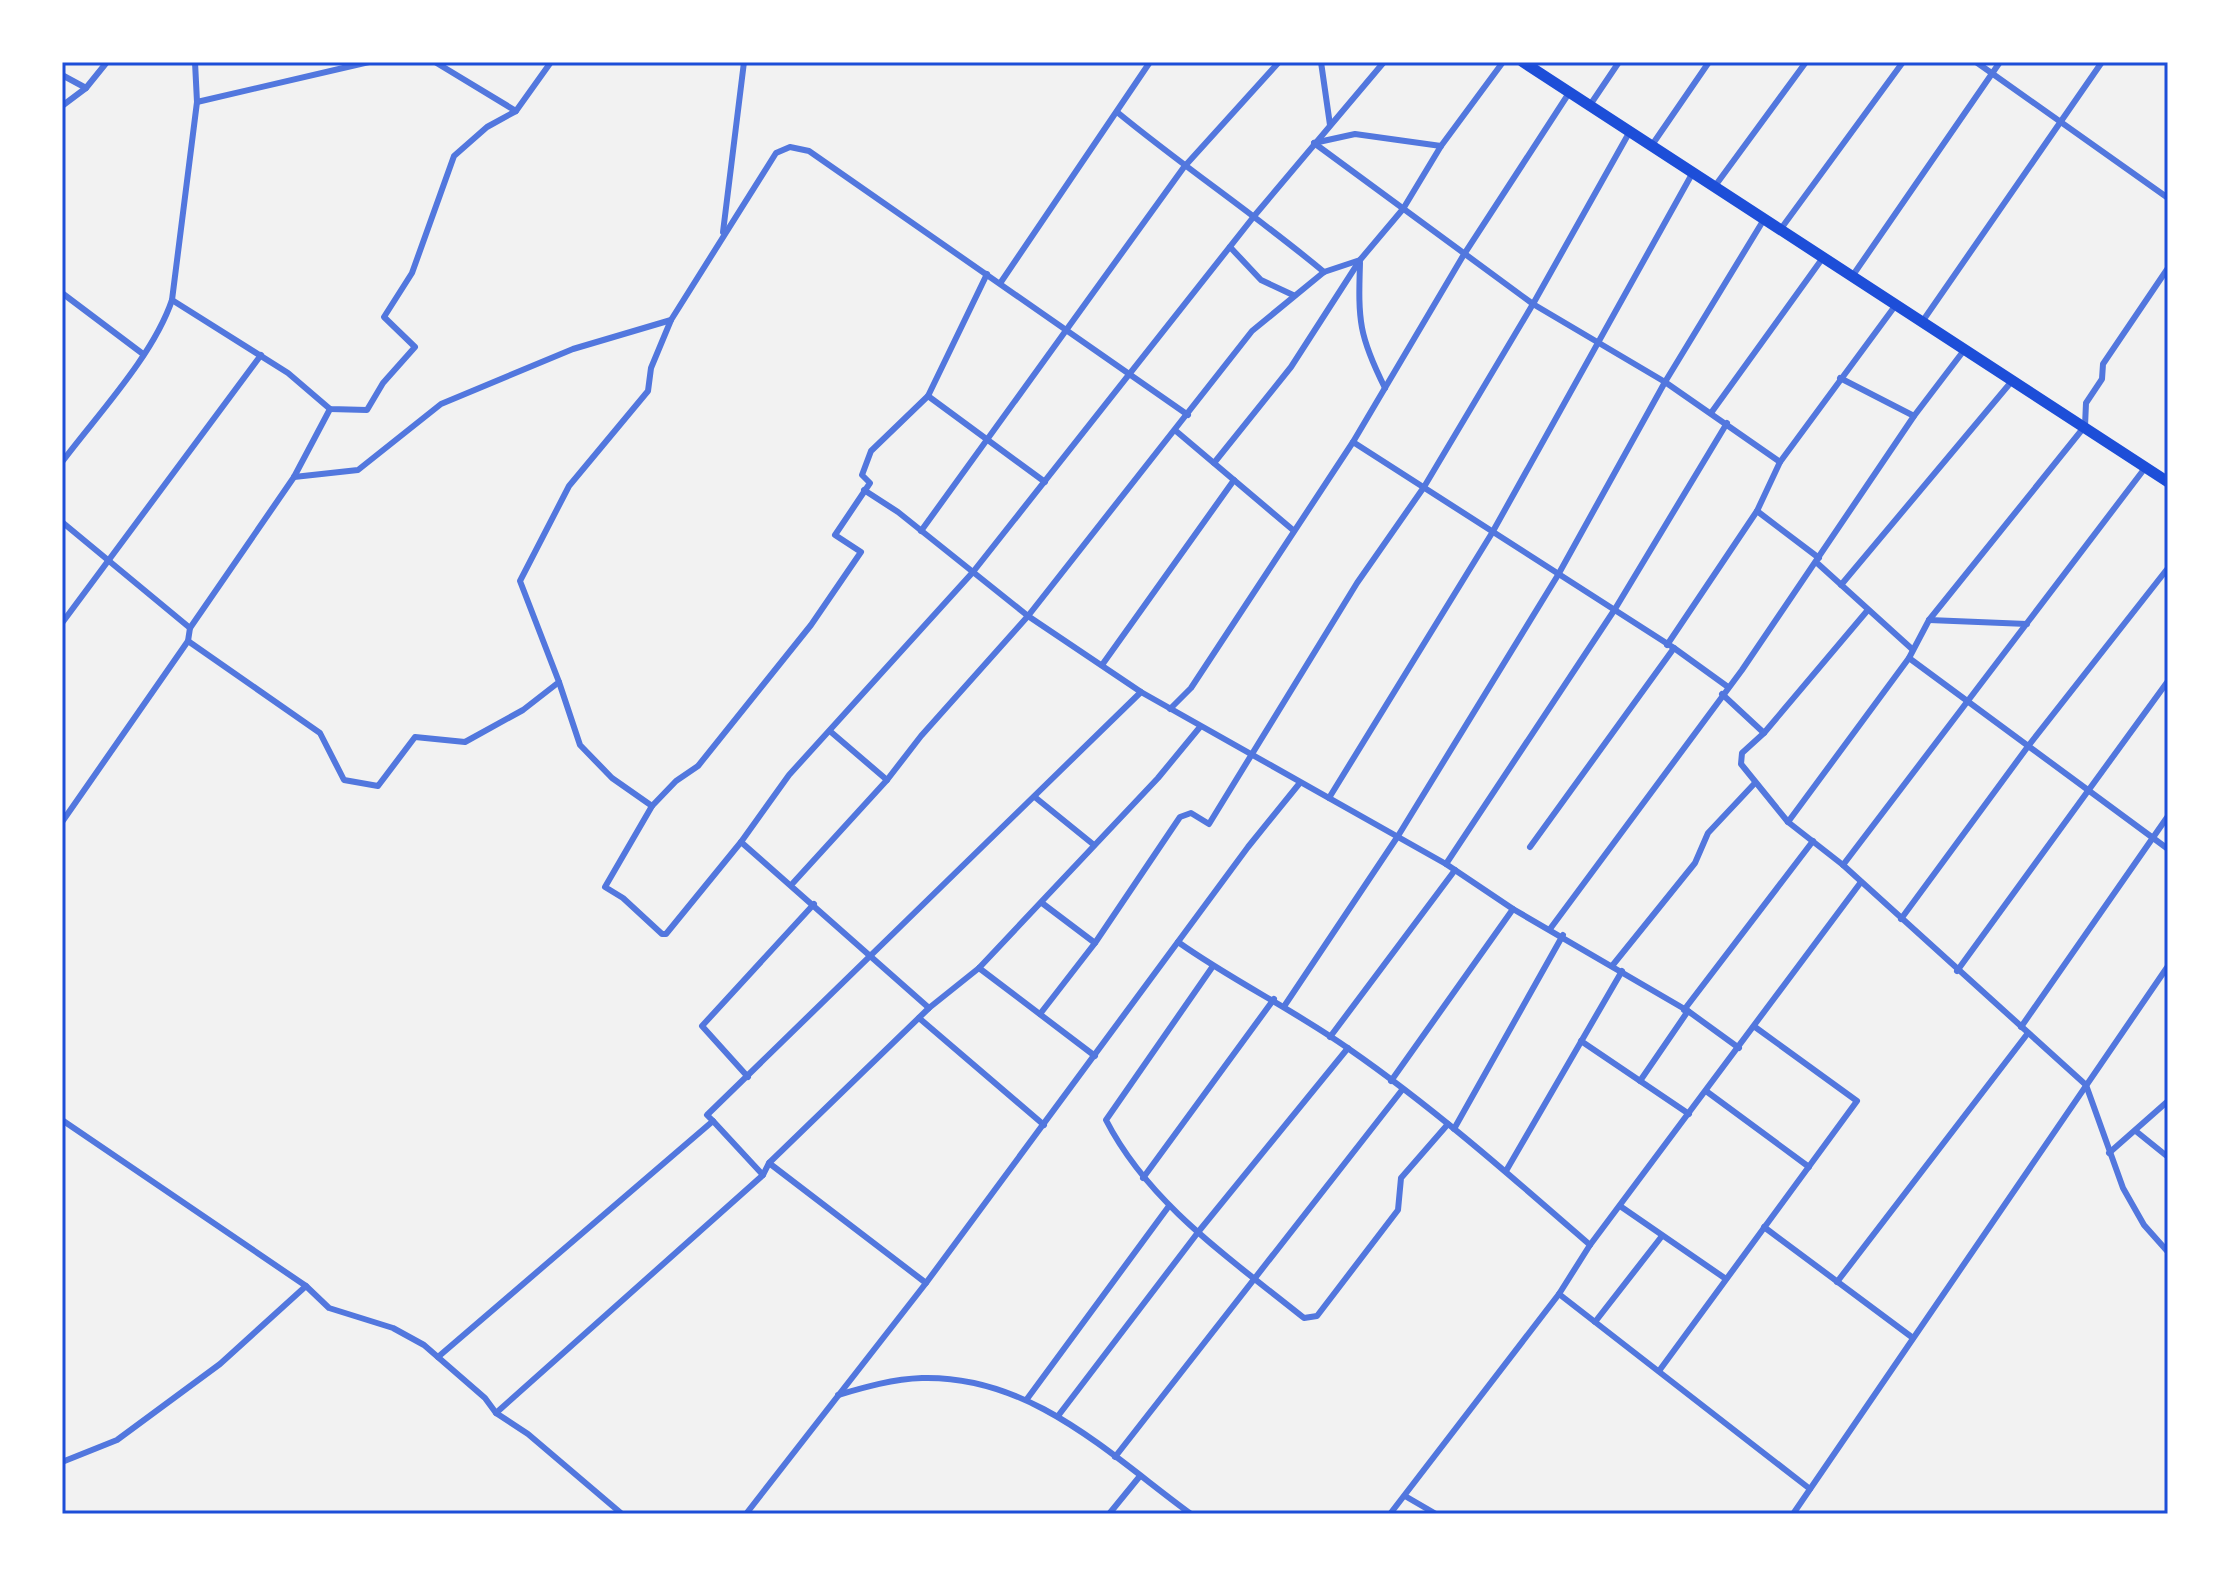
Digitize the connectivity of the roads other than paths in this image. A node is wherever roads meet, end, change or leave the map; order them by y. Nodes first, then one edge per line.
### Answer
1 (107, 62) edge
2 (195, 62) edge
3 (369, 62) edge
4 (435, 62) edge
5 (551, 62) edge
6 (744, 62) edge
7 (1150, 62) edge
8 (1279, 62) edge
9 (1321, 62) edge
10 (1384, 62) edge
11 (1503, 62) edge
12 (1523, 62) edge
13 (1619, 62) edge
14 (1709, 62) edge
15 (1806, 62) edge
16 (1903, 62) edge
17 (1976, 62) edge
18 (2000, 62) edge
19 (2102, 62) edge
20 (1992, 74) junction
21 (62, 75) edge
22 (86, 88) junction
23 (1569, 93) junction
24 (197, 102) junction
25 (62, 106) edge
26 (1590, 106) junction
27 (516, 111) junction
28 (1117, 112) junction
29 (2061, 122) junction
30 (1330, 125) junction
31 (1629, 133) junction
32 (1314, 143) junction
33 (1441, 146) junction
34 (1651, 147) junction
35 (1184, 167) junction
36 (1692, 174) junction
37 (1713, 189) junction
38 (2168, 198) edge
39 (1403, 209) junction
40 (1255, 215) junction
41 (1763, 221) junction
42 (1779, 232) junction
43 (723, 236) junction
44 (1230, 247) junction
45 (1463, 256) junction
46 (1822, 259) junction
47 (1360, 260) junction
48 (2168, 268) edge
49 (1324, 272) junction
50 (987, 274) junction
51 (1851, 278) junction
52 (1001, 282) junction
53 (62, 293) edge
54 (1293, 295) junction
55 (172, 300) junction
56 (1533, 304) junction
57 (1895, 306) junction
58 (671, 320) junction
59 (1921, 323) junction
60 (1067, 329) junction
61 (1597, 342) junction
62 (1965, 349) junction
63 (143, 354) junction
64 (261, 355) junction
65 (1130, 373) junction
66 (1840, 378) junction
67 (2012, 381) junction
68 (1665, 382) junction
69 (1385, 388) junction
70 (928, 396) junction
71 (330, 409) junction
72 (1711, 413) junction
73 (1188, 415) junction
74 (1914, 416) junction
75 (1727, 423) junction
76 (2085, 426) junction
77 (1176, 431) junction
78 (988, 438) junction
79 (1353, 442) junction
80 (62, 462) edge
81 (1780, 462) junction
82 (1214, 463) junction
83 (2145, 468) junction
84 (294, 477) junction
85 (1234, 480) junction
86 (1045, 482) junction
87 (2168, 482) edge
88 (1424, 487) junction
89 (864, 490) junction
90 (1757, 511) junction
91 (62, 522) edge
92 (1293, 530) junction
93 (921, 531) junction
94 (1492, 533) junction
95 (109, 557) junction
96 (1818, 560) junction
97 (2168, 568) edge
98 (973, 572) junction
99 (1558, 575) junction
100 (1841, 585) junction
101 (1615, 609) junction
102 (1867, 611) junction
103 (1028, 616) junction
104 (1929, 620) junction
105 (62, 623) edge
106 (2027, 624) junction
107 (190, 628) junction
108 (188, 641) junction
109 (1671, 646) junction
110 (1912, 649) junction
111 (1909, 658) junction
112 (1102, 665) junction
113 (2168, 681) edge
114 (559, 682) junction
115 (1728, 687) junction
116 (1141, 692) junction
117 (1722, 694) junction
118 (1965, 700) junction
119 (1170, 709) junction
120 (1200, 727) junction
121 (831, 732) junction
122 (1764, 733) junction
123 (2029, 745) junction
124 (1250, 756) junction
125 (887, 780) junction
126 (1299, 784) junction
127 (1754, 784) junction
128 (2087, 787) junction
129 (1036, 798) junction
130 (1329, 798) junction
131 (652, 806) junction
132 (2168, 816) edge
133 (62, 822) edge
134 (1788, 822) junction
135 (1398, 836) junction
136 (2153, 836) junction
137 (1813, 841) junction
138 (741, 842) junction
139 (1094, 845) junction
140 (1530, 847) dead end
141 (2168, 849) edge
142 (1446, 864) junction
143 (1843, 865) junction
144 (1455, 870) junction
145 (1861, 882) junction
146 (793, 883) junction
147 (1042, 903) junction
148 (814, 904) junction
149 (1513, 909) junction
150 (1901, 919) junction
151 (1550, 929) junction
152 (1563, 935) junction
153 (1178, 942) junction
154 (1095, 943) junction
155 (872, 956) junction
156 (1213, 966) junction
157 (1612, 966) junction
158 (2168, 966) edge
159 (979, 968) junction
160 (1622, 971) junction
161 (1957, 971) junction
162 (1274, 999) junction
163 (1285, 1005) junction
164 (929, 1008) junction
165 (1686, 1010) junction
166 (1040, 1014) junction
167 (919, 1018) junction
168 (1755, 1027) junction
169 (2021, 1027) junction
170 (2028, 1033) junction
171 (1330, 1037) junction
172 (1581, 1041) junction
173 (1348, 1048) junction
174 (1739, 1048) junction
175 (1095, 1056) junction
176 (748, 1077) junction
177 (1391, 1081) junction
178 (1640, 1081) junction
179 (2086, 1085) junction
180 (1402, 1090) junction
181 (1706, 1091) junction
182 (2168, 1101) edge
183 (1689, 1114) junction
184 (62, 1120) edge
185 (713, 1121) junction
186 (1448, 1124) junction
187 (1044, 1125) junction
188 (1454, 1129) junction
189 (2137, 1132) junction
190 (2109, 1153) junction
191 (2168, 1157) edge
192 (769, 1163) junction
193 (1809, 1167) junction
194 (1506, 1171) junction
195 (763, 1175) junction
196 (1143, 1178) junction
197 (1169, 1206) junction
198 (1620, 1206) junction
199 (1764, 1227) junction
200 (1199, 1231) junction
201 (1662, 1236) junction
202 (1590, 1245) junction
203 (2168, 1252) edge
204 (1254, 1278) junction
205 (1726, 1279) junction
206 (1837, 1282) junction
207 (926, 1283) junction
208 (306, 1286) junction
209 (1559, 1294) junction
210 (1595, 1322) junction
211 (1913, 1338) junction
212 (438, 1357) junction
213 (1659, 1371) junction
214 (838, 1395) junction
215 (1027, 1399) junction
216 (496, 1413) junction
217 (1058, 1416) junction
218 (1115, 1457) junction
219 (62, 1462) edge
220 (1140, 1476) junction
221 (1810, 1489) junction
222 (1405, 1496) junction
223 (622, 1514) edge
224 (746, 1514) edge
225 (1109, 1514) edge
226 (1191, 1514) edge
227 (1390, 1514) edge
228 (1436, 1514) edge
229 (1793, 1514) edge

1 - 22 street
2 - 24 street
3 - 24 street
4 - 27 street
5 - 27 street
6 - 43 street
7 - 28 street
8 - 35 street
9 - 30 street
10 - 30 street
11 - 33 street
12 - 23 highway
13 - 26 street
14 - 34 street
15 - 37 street
16 - 42 street
17 - 20 street
18 - 20 street
19 - 29 street
20 - 29 street
20 - 51 street
21 - 22 street
22 - 25 street
23 - 26 highway
23 - 45 street
24 - 55 street
26 - 31 highway
27 - 71 street
28 - 35 street
28 - 52 street
29 - 38 street
29 - 59 street
30 - 32 street
31 - 34 highway
31 - 56 street
32 - 33 street
32 - 39 street
32 - 40 street
33 - 39 street
34 - 36 highway
35 - 40 street
35 - 60 street
36 - 37 highway
36 - 61 street
37 - 41 highway
39 - 45 street
39 - 47 street
40 - 44 street
40 - 49 street
41 - 42 highway
41 - 68 street
42 - 46 highway
43 - 50 street
43 - 58 street
44 - 54 street
44 - 65 street
45 - 56 street
45 - 69 street
46 - 51 highway
46 - 72 street
47 - 49 street
47 - 69 street
47 - 82 street
48 - 76 street
49 - 54 street
50 - 52 street
50 - 70 street
51 - 57 highway
52 - 60 street
53 - 63 street
54 - 73 street
55 - 63 street
55 - 64 street
56 - 61 street
56 - 88 street
57 - 59 highway
57 - 66 street
58 - 84 street
58 - 114 street
59 - 62 highway
60 - 65 street
60 - 78 street
61 - 68 street
61 - 94 street
62 - 67 highway
62 - 74 street
63 - 80 street
64 - 71 street
64 - 95 street
65 - 73 street
65 - 86 street
66 - 74 street
66 - 81 street
67 - 76 highway
67 - 100 street
68 - 72 street
68 - 99 street
69 - 79 street
70 - 78 street
70 - 89 street
71 - 84 street
72 - 75 street
73 - 77 street
74 - 96 street
75 - 81 street
75 - 101 street
76 - 83 highway
76 - 104 street
77 - 82 street
77 - 103 street
78 - 86 street
78 - 93 street
79 - 88 street
79 - 92 street
81 - 90 street
82 - 85 street
83 - 87 highway
83 - 106 street
84 - 107 street
85 - 92 street
85 - 112 street
86 - 98 street
88 - 94 street
88 - 124 street
89 - 93 street
89 - 131 street
90 - 96 street
90 - 109 street
91 - 95 street
92 - 119 street
93 - 98 street
94 - 99 street
94 - 130 street
95 - 105 street
95 - 107 street
96 - 100 street
96 - 115 street
97 - 123 street
98 - 103 street
98 - 121 street
99 - 101 street
99 - 135 street
100 - 102 street
101 - 109 street
101 - 142 street
102 - 110 street
102 - 122 street
103 - 112 street
103 - 125 street
104 - 106 street
104 - 110 street
106 - 118 street
107 - 108 street
108 - 114 street
108 - 133 street
109 - 115 street
109 - 140 street
110 - 111 street
111 - 118 street
111 - 134 street
112 - 116 street
113 - 128 street
114 - 131 street
115 - 117 street
116 - 119 street
116 - 129 street
117 - 122 street
117 - 151 street
118 - 123 street
118 - 143 street
119 - 120 street
120 - 124 street
120 - 139 street
121 - 125 street
121 - 138 street
122 - 127 street
123 - 128 street
123 - 150 street
124 - 126 street
124 - 154 street
125 - 146 street
126 - 130 street
126 - 153 street
127 - 134 street
127 - 157 street
128 - 136 street
128 - 161 street
129 - 139 street
129 - 155 street
130 - 135 street
131 - 138 street
132 - 136 street
134 - 137 street
135 - 142 street
135 - 163 street
136 - 141 street
136 - 169 street
137 - 143 street
137 - 165 street
138 - 146 street
139 - 147 street
142 - 144 street
143 - 145 street
144 - 149 street
144 - 171 street
145 - 150 street
145 - 168 street
146 - 148 street
147 - 154 street
147 - 159 street
148 - 155 street
148 - 176 street
149 - 151 street
149 - 177 street
150 - 161 street
151 - 152 street
152 - 157 street
152 - 188 street
153 - 156 street
153 - 175 street
154 - 166 street
155 - 164 street
155 - 176 street
156 - 162 street
156 - 196 street
157 - 160 street
158 - 179 street
159 - 164 street
159 - 166 street
160 - 165 street
160 - 172 street
161 - 169 street
162 - 163 street
162 - 196 street
163 - 171 street
164 - 167 street
165 - 174 street
165 - 178 street
166 - 175 street
167 - 187 street
167 - 192 street
168 - 174 street
168 - 193 street
169 - 170 street
170 - 179 street
170 - 206 street
171 - 173 street
172 - 178 street
172 - 194 street
173 - 177 street
173 - 200 street
174 - 181 street
175 - 187 street
176 - 185 street
177 - 180 street
178 - 183 street
179 - 190 street
179 - 211 street
180 - 186 street
180 - 204 street
181 - 183 street
181 - 193 street
182 - 189 street
183 - 198 street
184 - 208 street
185 - 195 street
185 - 212 street
186 - 188 street
186 - 204 street
187 - 207 street
188 - 194 street
189 - 190 street
189 - 191 street
190 - 203 street
192 - 195 street
192 - 207 street
193 - 199 street
194 - 202 street
195 - 216 street
196 - 197 street
197 - 200 street
197 - 215 street
198 - 201 street
198 - 202 street
199 - 205 street
199 - 206 street
200 - 204 street
200 - 217 street
201 - 205 street
201 - 210 street
202 - 209 street
204 - 218 street
205 - 213 street
206 - 211 street
207 - 214 street
208 - 212 street
208 - 219 street
209 - 210 street
209 - 222 street
210 - 213 street
211 - 221 street
212 - 216 street
213 - 221 street
214 - 215 street
214 - 224 street
215 - 217 street
216 - 223 street
217 - 218 street
218 - 220 street
220 - 225 street
220 - 226 street
221 - 229 street
222 - 227 street
222 - 228 street

